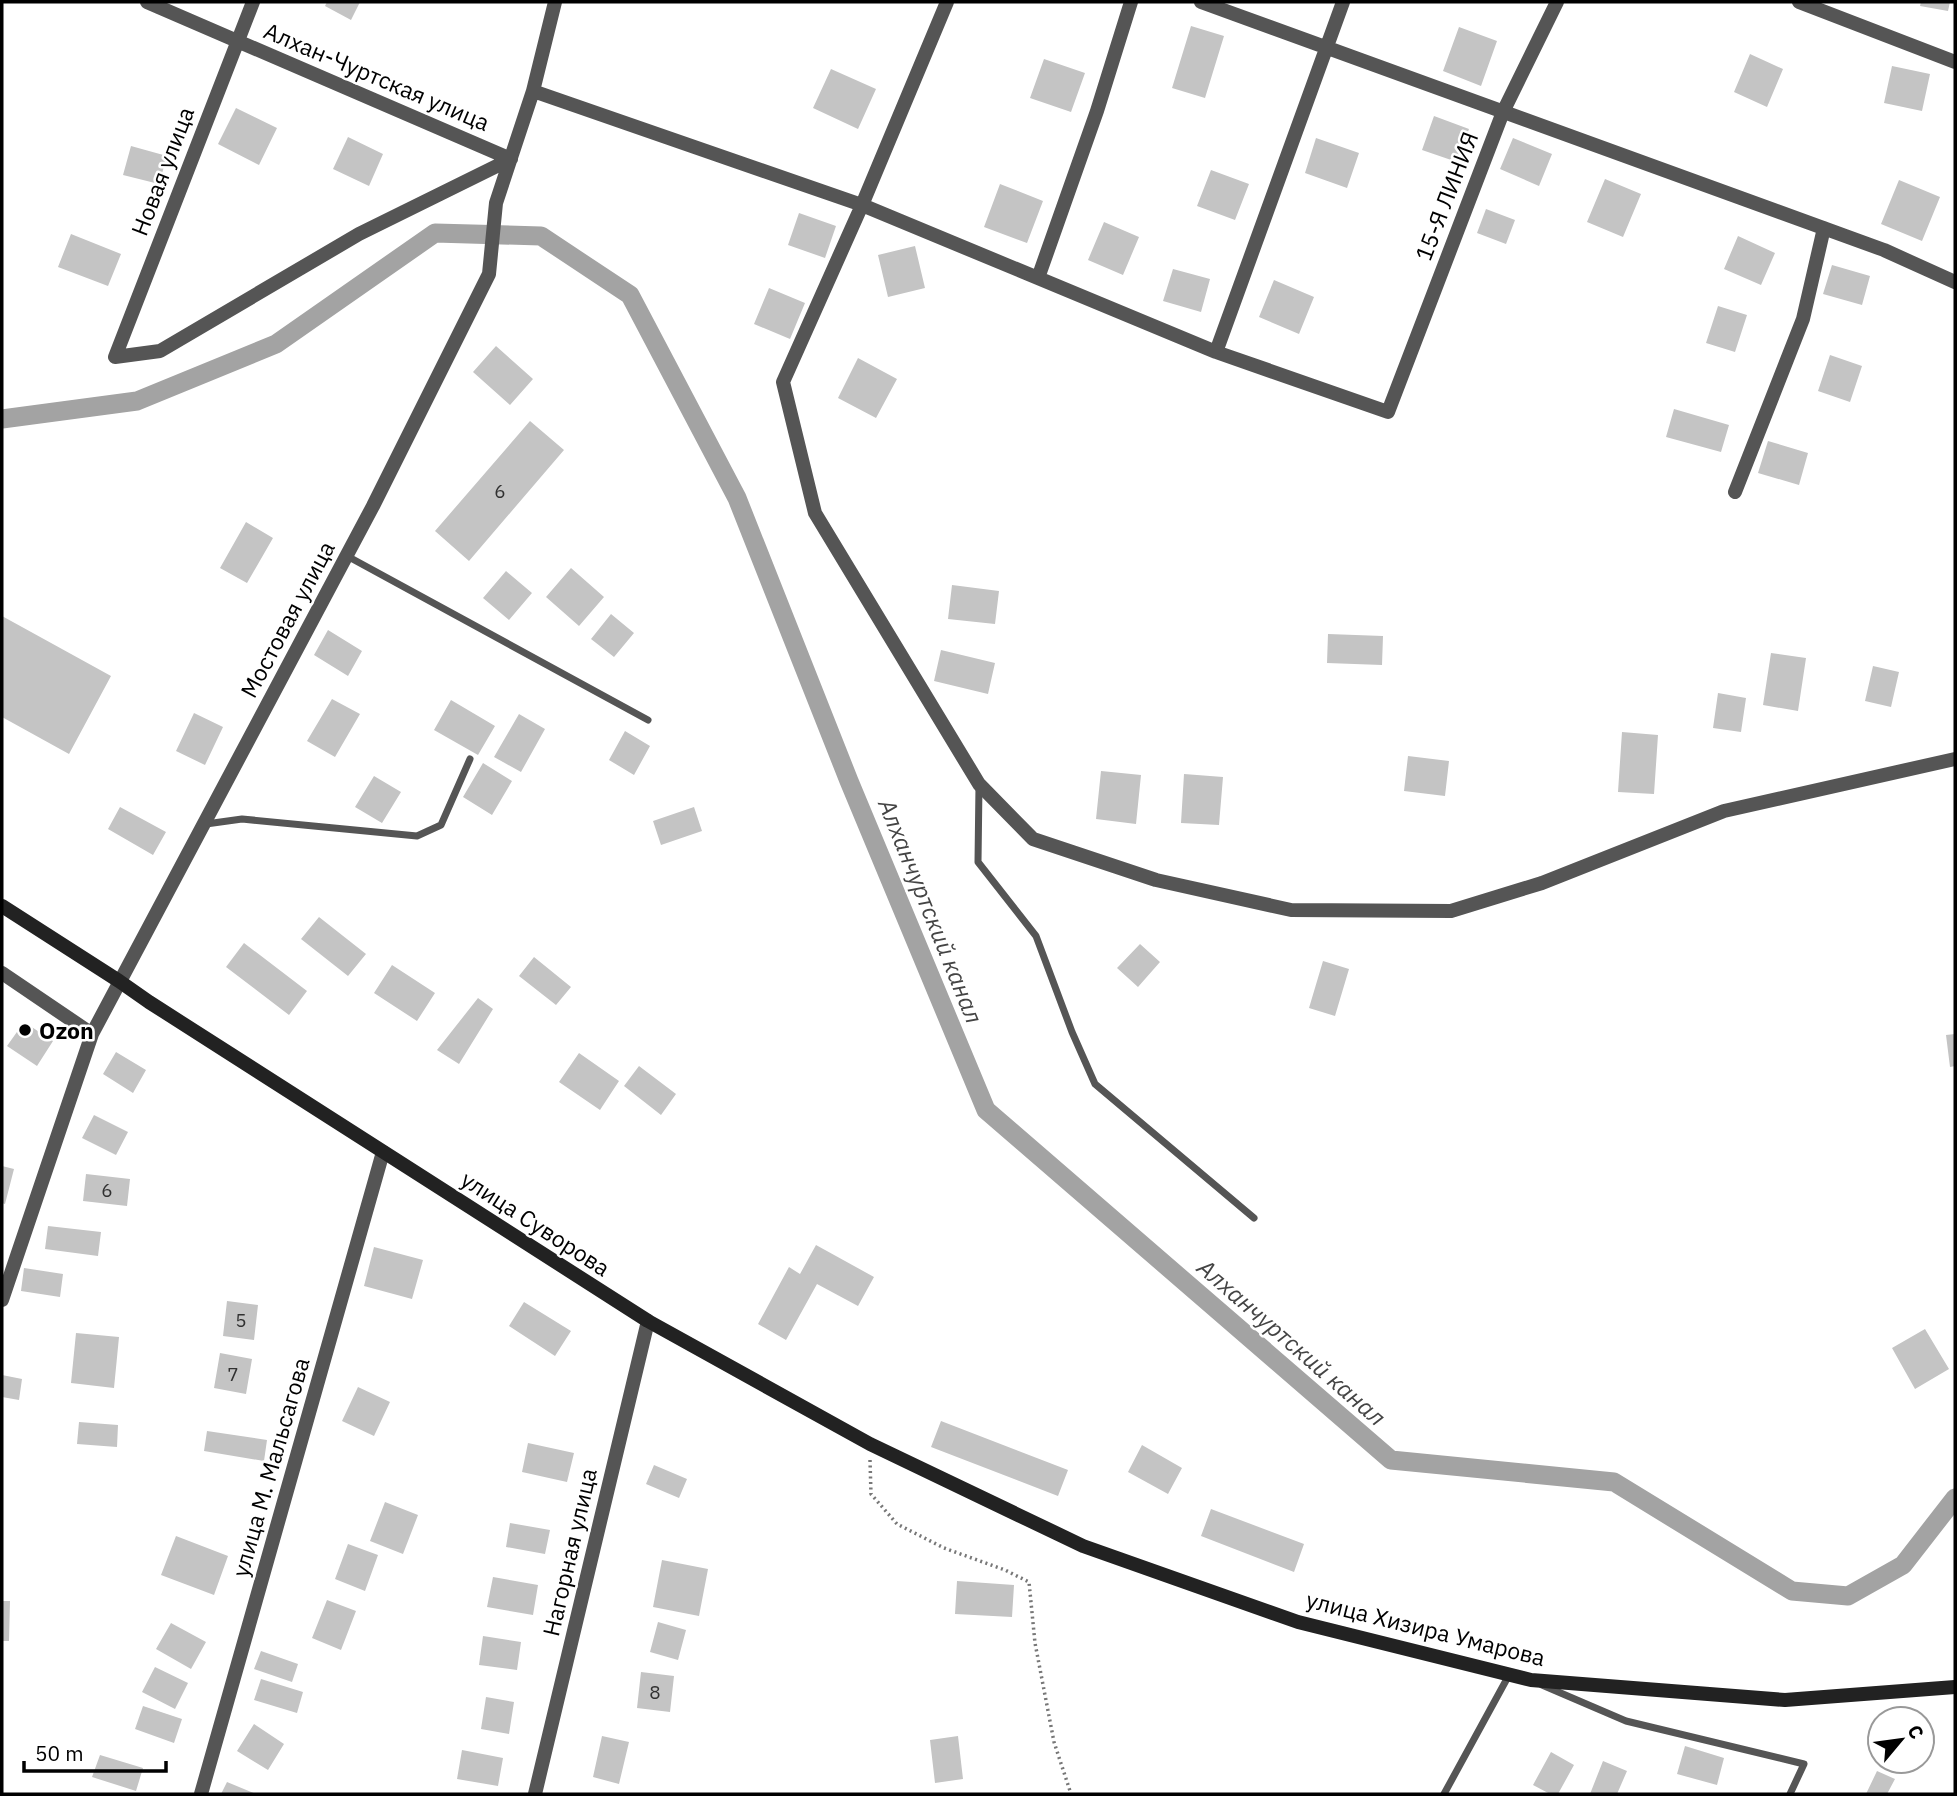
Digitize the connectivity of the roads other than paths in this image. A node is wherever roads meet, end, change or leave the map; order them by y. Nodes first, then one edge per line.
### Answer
1 (147, 2) edge
2 (253, 2) edge
3 (555, 2) edge
4 (947, 2) edge
5 (1131, 2) edge
6 (1200, 2) edge
7 (1342, 2) edge
8 (1557, 2) edge
9 (1799, 2) edge
10 (1818, 5) edge
11 (237, 40) junction
12 (1326, 47) junction
13 (1955, 62) edge
14 (533, 92) junction
15 (1503, 112) junction
16 (511, 159) junction
17 (862, 205) junction
18 (1824, 228) junction
19 (1038, 278) junction
20 (1955, 282) edge
21 (1216, 352) junction
22 (1735, 492) dead end
23 (346, 555) junction
24 (648, 720) dead end
25 (470, 759) dead end
26 (1955, 759) edge
27 (979, 784) junction
28 (203, 824) junction
29 (2, 906) edge
30 (2, 973) edge
31 (119, 981) junction
32 (92, 1034) junction
33 (383, 1152) junction
34 (1254, 1218) dead end
35 (2, 1300) edge
36 (648, 1321) junction
37 (1068, 1539) joint
38 (1509, 1675) junction
39 (1531, 1680) junction
40 (1955, 1687) edge
41 (201, 1794) edge
42 (535, 1794) edge
43 (1444, 1794) edge
44 (1790, 1794) edge

1 - 11 street, Алхан-Чуртская улица
2 - 11 street, Новая улица
3 - 14 street
4 - 17 street
5 - 19 street
6 - 12 street
7 - 12 street
8 - 15 street, 15-Я ЛИНИЯ
9 - 10 street
10 - 13 street
11 - 16 street, Алхан-Чуртская улица
11 - 16 street, Новая улица
12 - 15 street
12 - 21 street
14 - 16 street
14 - 17 street
15 - 18 street
15 - 21 street, 15-Я ЛИНИЯ
16 - 23 street, Мостовая улица
17 - 19 street
17 - 27 street
18 - 20 street
18 - 22 street
19 - 21 street
23 - 24 lane
23 - 28 street, Мостовая улица
25 - 28 lane
26 - 27 street
27 - 34 lane
28 - 31 street, Мостовая улица
29 - 31 main road, улица Суворова
30 - 32 street
31 - 32 street, Мостовая улица
31 - 33 main road, улица Суворова
32 - 35 street, Мостовая улица
33 - 36 main road, улица Суворова
33 - 41 street, улица М. Мальсагова
36 - 37 main road, улица Суворова
36 - 42 street, Нагорная улица
37 - 38 main road, улица Хизира Умарова
38 - 39 main road, улица Хизира Умарова
38 - 43 lane
39 - 40 main road, улица Хизира Умарова
39 - 44 lane

